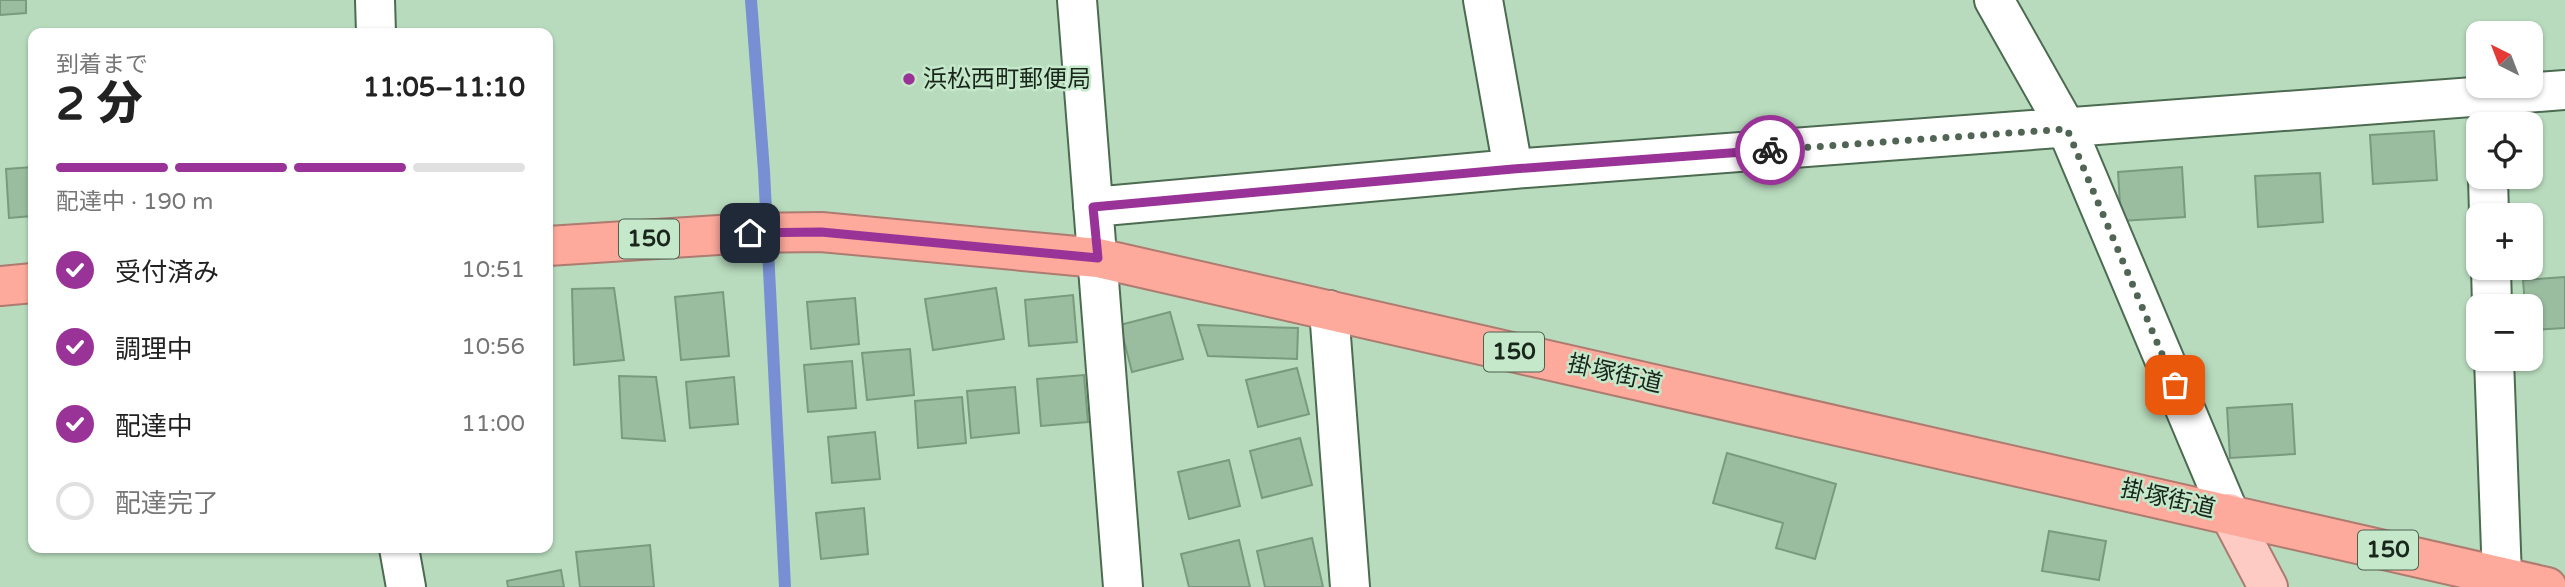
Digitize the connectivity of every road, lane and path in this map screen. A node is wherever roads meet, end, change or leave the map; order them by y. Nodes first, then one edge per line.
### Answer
1 (375, 0) edge
2 (1077, 0) edge
3 (1483, 0) edge
4 (1994, 0) edge
5 (376, 28) edge
6 (2565, 90) edge
7 (2486, 110) edge
8 (2067, 129) junction
9 (1513, 169) junction
10 (1093, 207) junction
11 (553, 246) edge
12 (1098, 258) junction
13 (28, 283) edge
14 (0, 286) edge
15 (1329, 310) junction
16 (2494, 371) edge
17 (2229, 513) junction
18 (400, 553) edge
19 (2502, 576) junction
20 (406, 587) edge
21 (1123, 587) edge
22 (1350, 587) edge
23 (2267, 587) edge
24 (2547, 587) edge

1 - 5 street
2 - 10 street
3 - 9 street
4 - 8 street
6 - 7 street
7 - 8 street
8 - 9 street
8 - 17 street
9 - 10 street
10 - 12 street
11 - 12 highway, 掛塚街道 / 150
12 - 15 highway, 掛塚街道 / 150
12 - 21 street
13 - 14 highway
15 - 17 highway, 掛塚街道 / 150
15 - 22 street
16 - 19 street
17 - 19 highway, 掛塚街道 / 150
17 - 23 main road
18 - 20 street
19 - 24 highway, 掛塚街道 / 150

